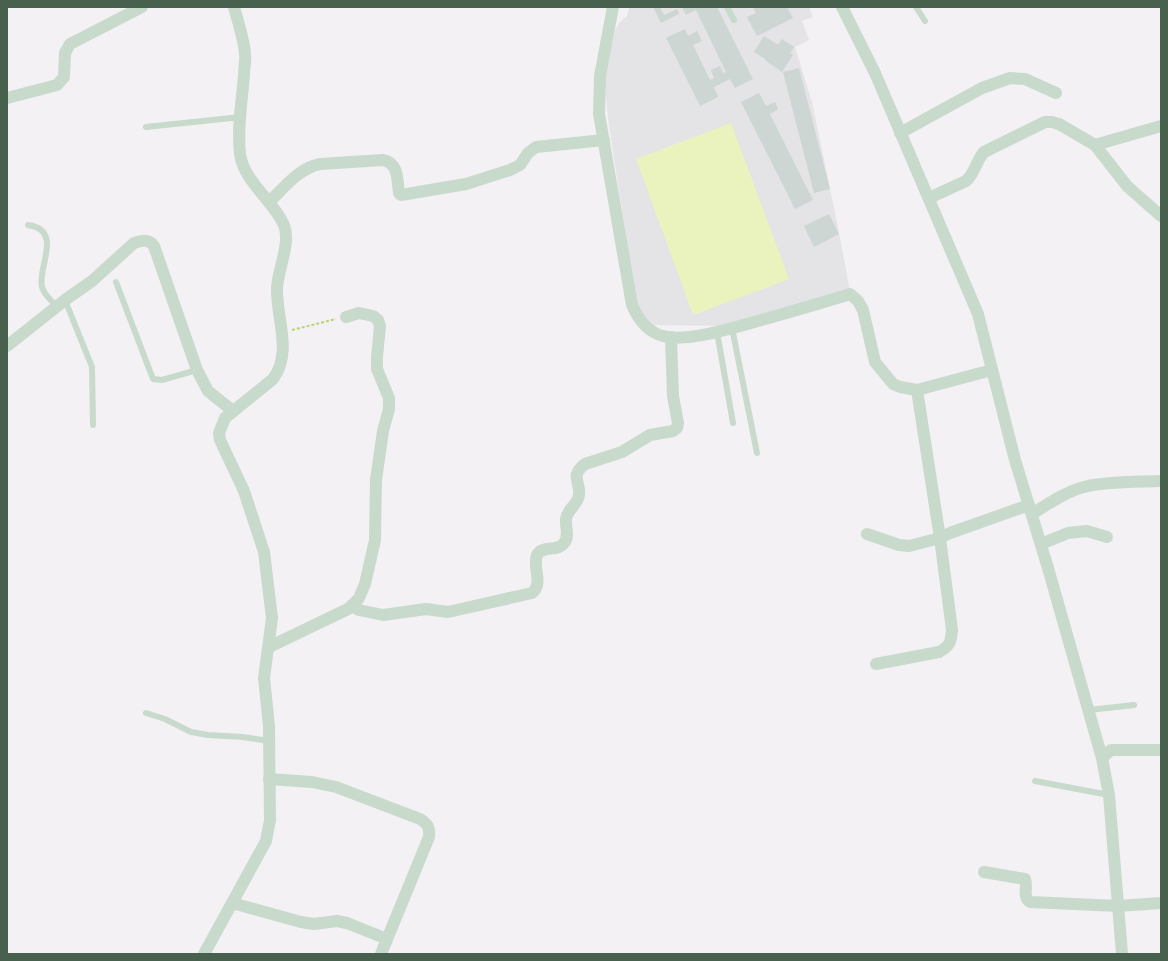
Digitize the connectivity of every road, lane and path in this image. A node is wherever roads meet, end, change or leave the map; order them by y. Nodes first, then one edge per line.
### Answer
1 (142, 7) edge
2 (234, 7) edge
3 (613, 7) edge
4 (727, 7) edge
5 (842, 7) edge
6 (916, 7) edge
7 (734, 20) dead end
8 (924, 21) dead end
9 (1056, 93) dead end
10 (7, 98) edge
11 (241, 117) junction
12 (146, 126) dead end
13 (1161, 126) edge
14 (900, 132) junction
15 (604, 140) junction
16 (1095, 145) junction
17 (929, 198) junction
18 (268, 202) junction
19 (1161, 216) edge
20 (28, 225) dead end
21 (116, 282) dead end
22 (61, 303) junction
23 (346, 317) joint
24 (732, 328) junction
25 (283, 332) junction
26 (717, 332) junction
27 (671, 337) junction
28 (7, 346) edge
29 (197, 370) junction
30 (992, 370) junction
31 (917, 390) junction
32 (233, 411) junction
33 (733, 423) dead end
34 (93, 425) dead end
35 (757, 453) dead end
36 (1161, 481) edge
37 (1030, 509) junction
38 (867, 534) dead end
39 (1107, 537) dead end
40 (940, 538) junction
41 (1041, 544) junction
42 (352, 605) junction
43 (269, 647) junction
44 (876, 664) dead end
45 (1134, 705) dead end
46 (1089, 710) junction
47 (146, 713) dead end
48 (269, 740) junction
49 (1161, 750) edge
50 (1102, 758) junction
51 (270, 778) junction
52 (1034, 781) dead end
53 (1109, 795) junction
54 (984, 872) dead end
55 (232, 903) junction
56 (1161, 903) edge
57 (1118, 906) junction
58 (387, 939) junction
59 (204, 954) edge
60 (381, 954) edge
61 (1122, 954) edge

1 - 10 street
2 - 11 street
3 - 15 street
4 - 7 lane
5 - 14 street
6 - 8 lane
9 - 14 street
11 - 12 lane
11 - 18 street
13 - 16 street
14 - 17 street
15 - 18 street
15 - 27 street
16 - 17 street
16 - 19 street
17 - 30 street
18 - 25 street
20 - 22 lane
21 - 29 lane
22 - 28 street
22 - 29 street
22 - 34 lane
23 - 25 path
23 - 42 street
24 - 26 street
24 - 31 street
24 - 35 lane
25 - 32 street
26 - 27 street
26 - 33 lane
27 - 42 street
29 - 32 street
30 - 31 street
30 - 37 street
31 - 40 street
32 - 43 street
36 - 37 street
37 - 40 street
37 - 41 street
38 - 40 street
39 - 41 street
40 - 44 street
41 - 46 street
42 - 43 street
43 - 48 street
45 - 46 lane
46 - 50 street
47 - 48 lane
48 - 51 street
49 - 50 street
50 - 53 street
51 - 55 street
51 - 58 street
52 - 53 lane
53 - 57 street
54 - 57 street
55 - 58 street
55 - 59 street
56 - 57 street
57 - 61 street
58 - 60 street

